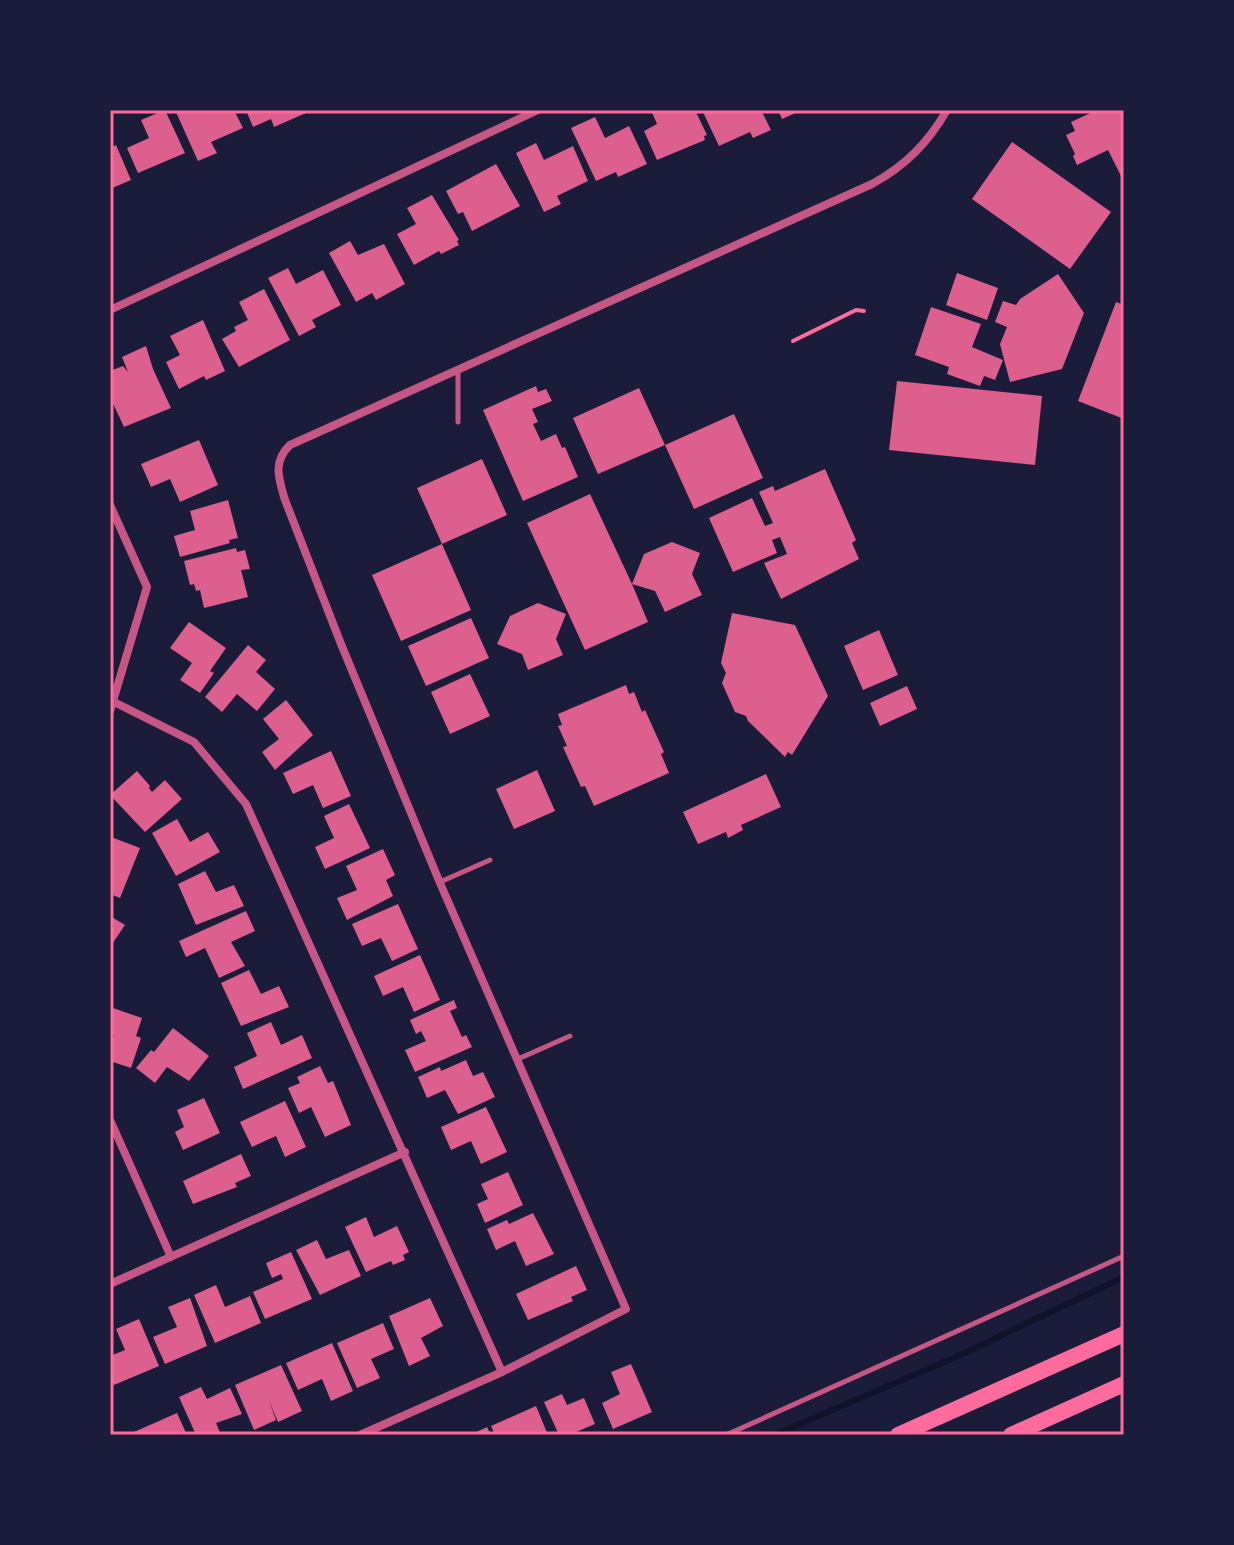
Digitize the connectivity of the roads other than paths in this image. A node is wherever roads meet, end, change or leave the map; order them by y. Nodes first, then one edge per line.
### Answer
1 (538, 110) edge
2 (947, 110) edge
3 (110, 310) edge
4 (458, 369) junction
5 (458, 422) dead end
6 (110, 505) edge
7 (112, 701) edge
8 (110, 711) edge
9 (490, 860) dead end
10 (440, 883) junction
11 (570, 1036) dead end
12 (518, 1059) junction
13 (111, 1122) edge
14 (405, 1152) junction
15 (1124, 1256) edge
16 (171, 1257) junction
17 (110, 1284) edge
18 (1124, 1334) edge
19 (502, 1372) junction
20 (1124, 1384) edge
21 (360, 1435) edge
22 (726, 1435) edge
23 (898, 1435) edge
24 (1011, 1435) edge

1 - 3 street
2 - 4 street
4 - 5 lane
4 - 10 street
6 - 7 street
7 - 8 street
7 - 14 street
9 - 10 lane
10 - 12 street
11 - 12 lane
12 - 19 street
13 - 16 street
14 - 16 street
14 - 19 street
15 - 22 lane
16 - 17 street
18 - 23 main road
19 - 21 street
20 - 24 main road

